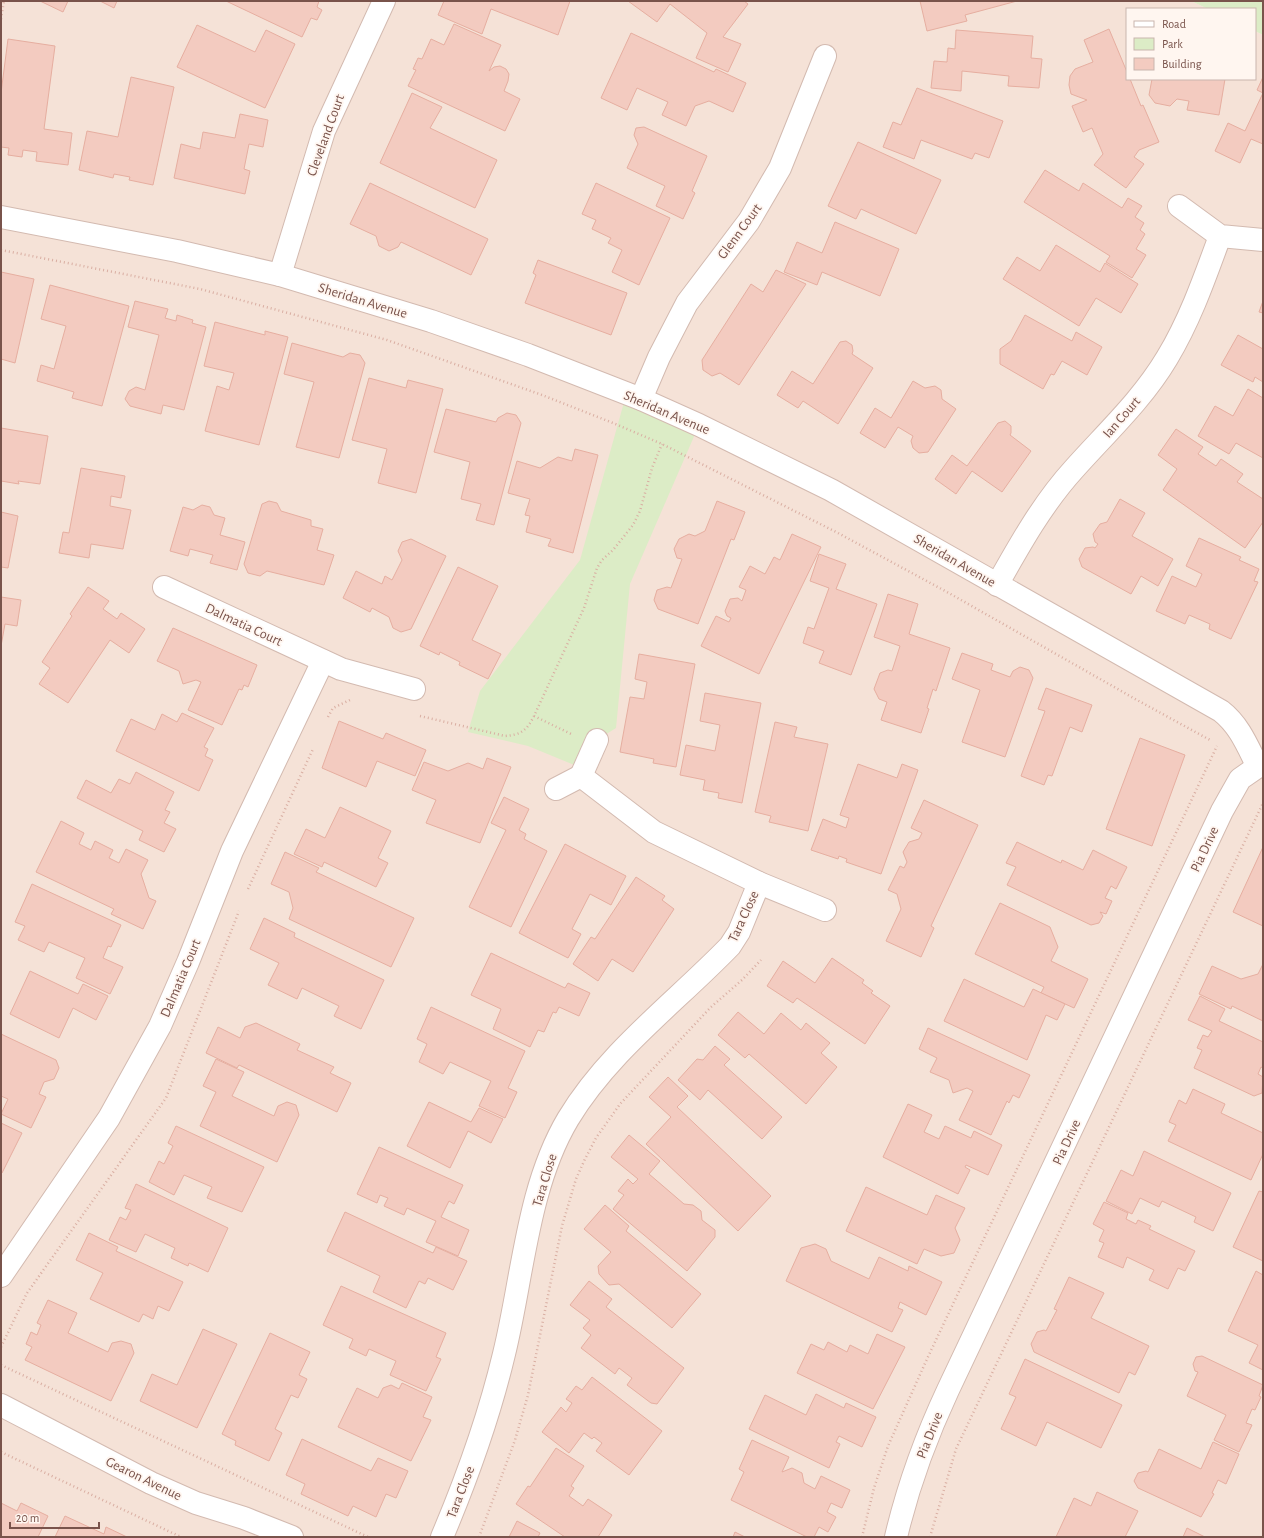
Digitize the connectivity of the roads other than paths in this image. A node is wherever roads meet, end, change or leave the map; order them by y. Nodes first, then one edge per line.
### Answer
1 (384, 1) edge
2 (824, 56) dead end
3 (1179, 206) dead end
4 (1, 216) edge
5 (1220, 236) junction
6 (1263, 240) edge
7 (280, 275) junction
8 (641, 399) junction
9 (997, 584) junction
10 (164, 586) dead end
11 (323, 662) junction
12 (414, 689) dead end
13 (596, 743) road end
14 (1260, 764) edge
15 (581, 776) junction
16 (556, 789) dead end
17 (759, 883) junction
18 (825, 910) dead end
19 (1, 1276) edge
20 (1, 1405) edge
21 (292, 1537) edge
22 (442, 1537) edge
23 (896, 1537) edge

1 - 7 street, Cleveland Court
2 - 8 street, Glenn Court
3 - 5 street
4 - 7 street, Sheridan Avenue
5 - 6 street
5 - 9 street, Ian Court
7 - 8 street, Sheridan Avenue
8 - 9 street, Sheridan Avenue
9 - 14 street, Sheridan Avenue
10 - 11 street, Dalmatia Court
11 - 12 street, Dalmatia Court
11 - 19 street, Dalmatia Court
13 - 15 street
14 - 23 street, Pia Drive
15 - 16 street
15 - 17 street, Tara Close
17 - 18 street, Tara Close
17 - 22 street, Tara Close
20 - 21 street, Gearon Avenue

